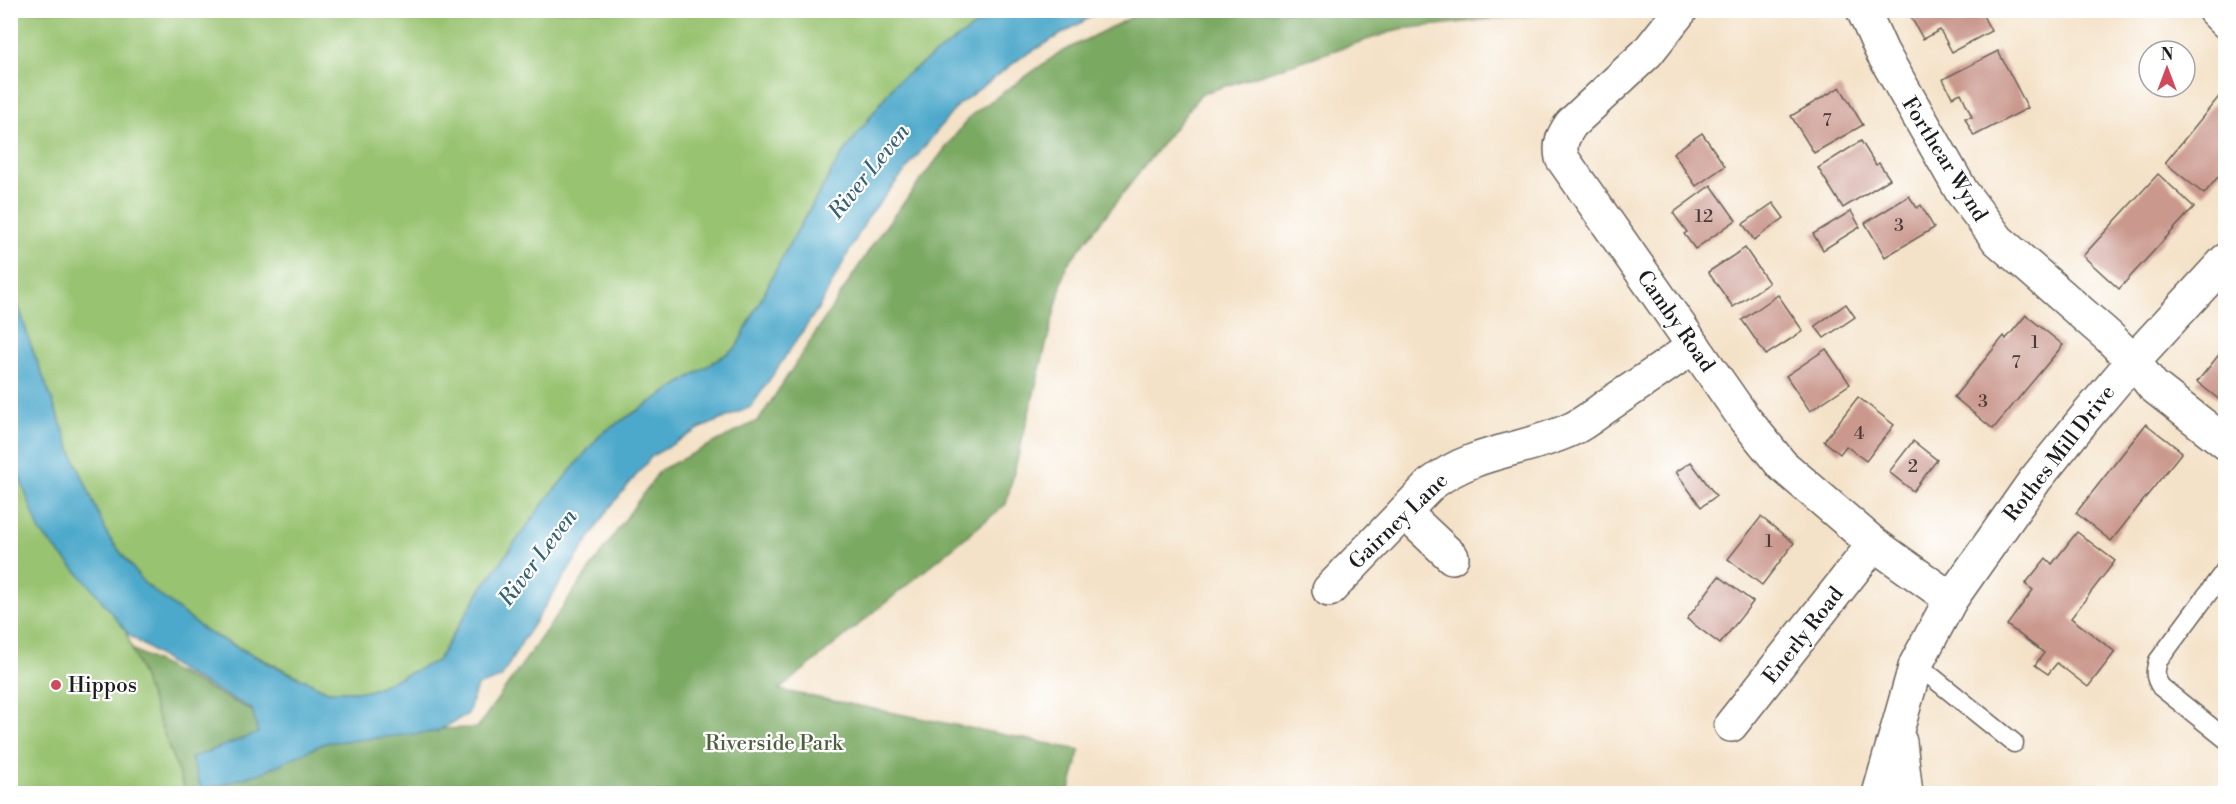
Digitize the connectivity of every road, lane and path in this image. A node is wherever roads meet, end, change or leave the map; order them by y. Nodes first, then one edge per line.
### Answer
1 (1681, 10) edge
2 (1863, 10) edge
3 (2214, 10) edge
4 (2226, 22) edge
5 (2226, 260) edge
6 (1694, 346) junction
7 (2133, 361) junction
8 (2226, 443) edge
9 (1404, 512) junction
10 (1875, 544) junction
11 (1452, 557) dead end
12 (2226, 569) edge
13 (1329, 590) dead end
14 (1951, 598) junction
15 (1916, 664) junction
16 (1731, 725) dead end
17 (1899, 725) junction
18 (2226, 739) edge
19 (2014, 743) dead end
20 (1879, 794) edge
21 (1906, 794) edge

1 - 6 street, Camby Road
2 - 7 street, Forthear Wynd
3 - 4 street
5 - 7 street, Rothes Mill Drive
6 - 9 street, Gairney Lane
6 - 10 street, Camby Road
7 - 8 street, Forthear Wynd
7 - 14 street, Rothes Mill Drive
9 - 11 street
9 - 13 street, Gairney Lane
10 - 14 street, Camby Road
10 - 16 street, Enerly Road
12 - 18 lane
14 - 15 street, Rothes Mill Drive
15 - 17 street, Rothes Mill Drive
15 - 19 lane
17 - 20 street, Rothes Mill Drive
17 - 21 street

